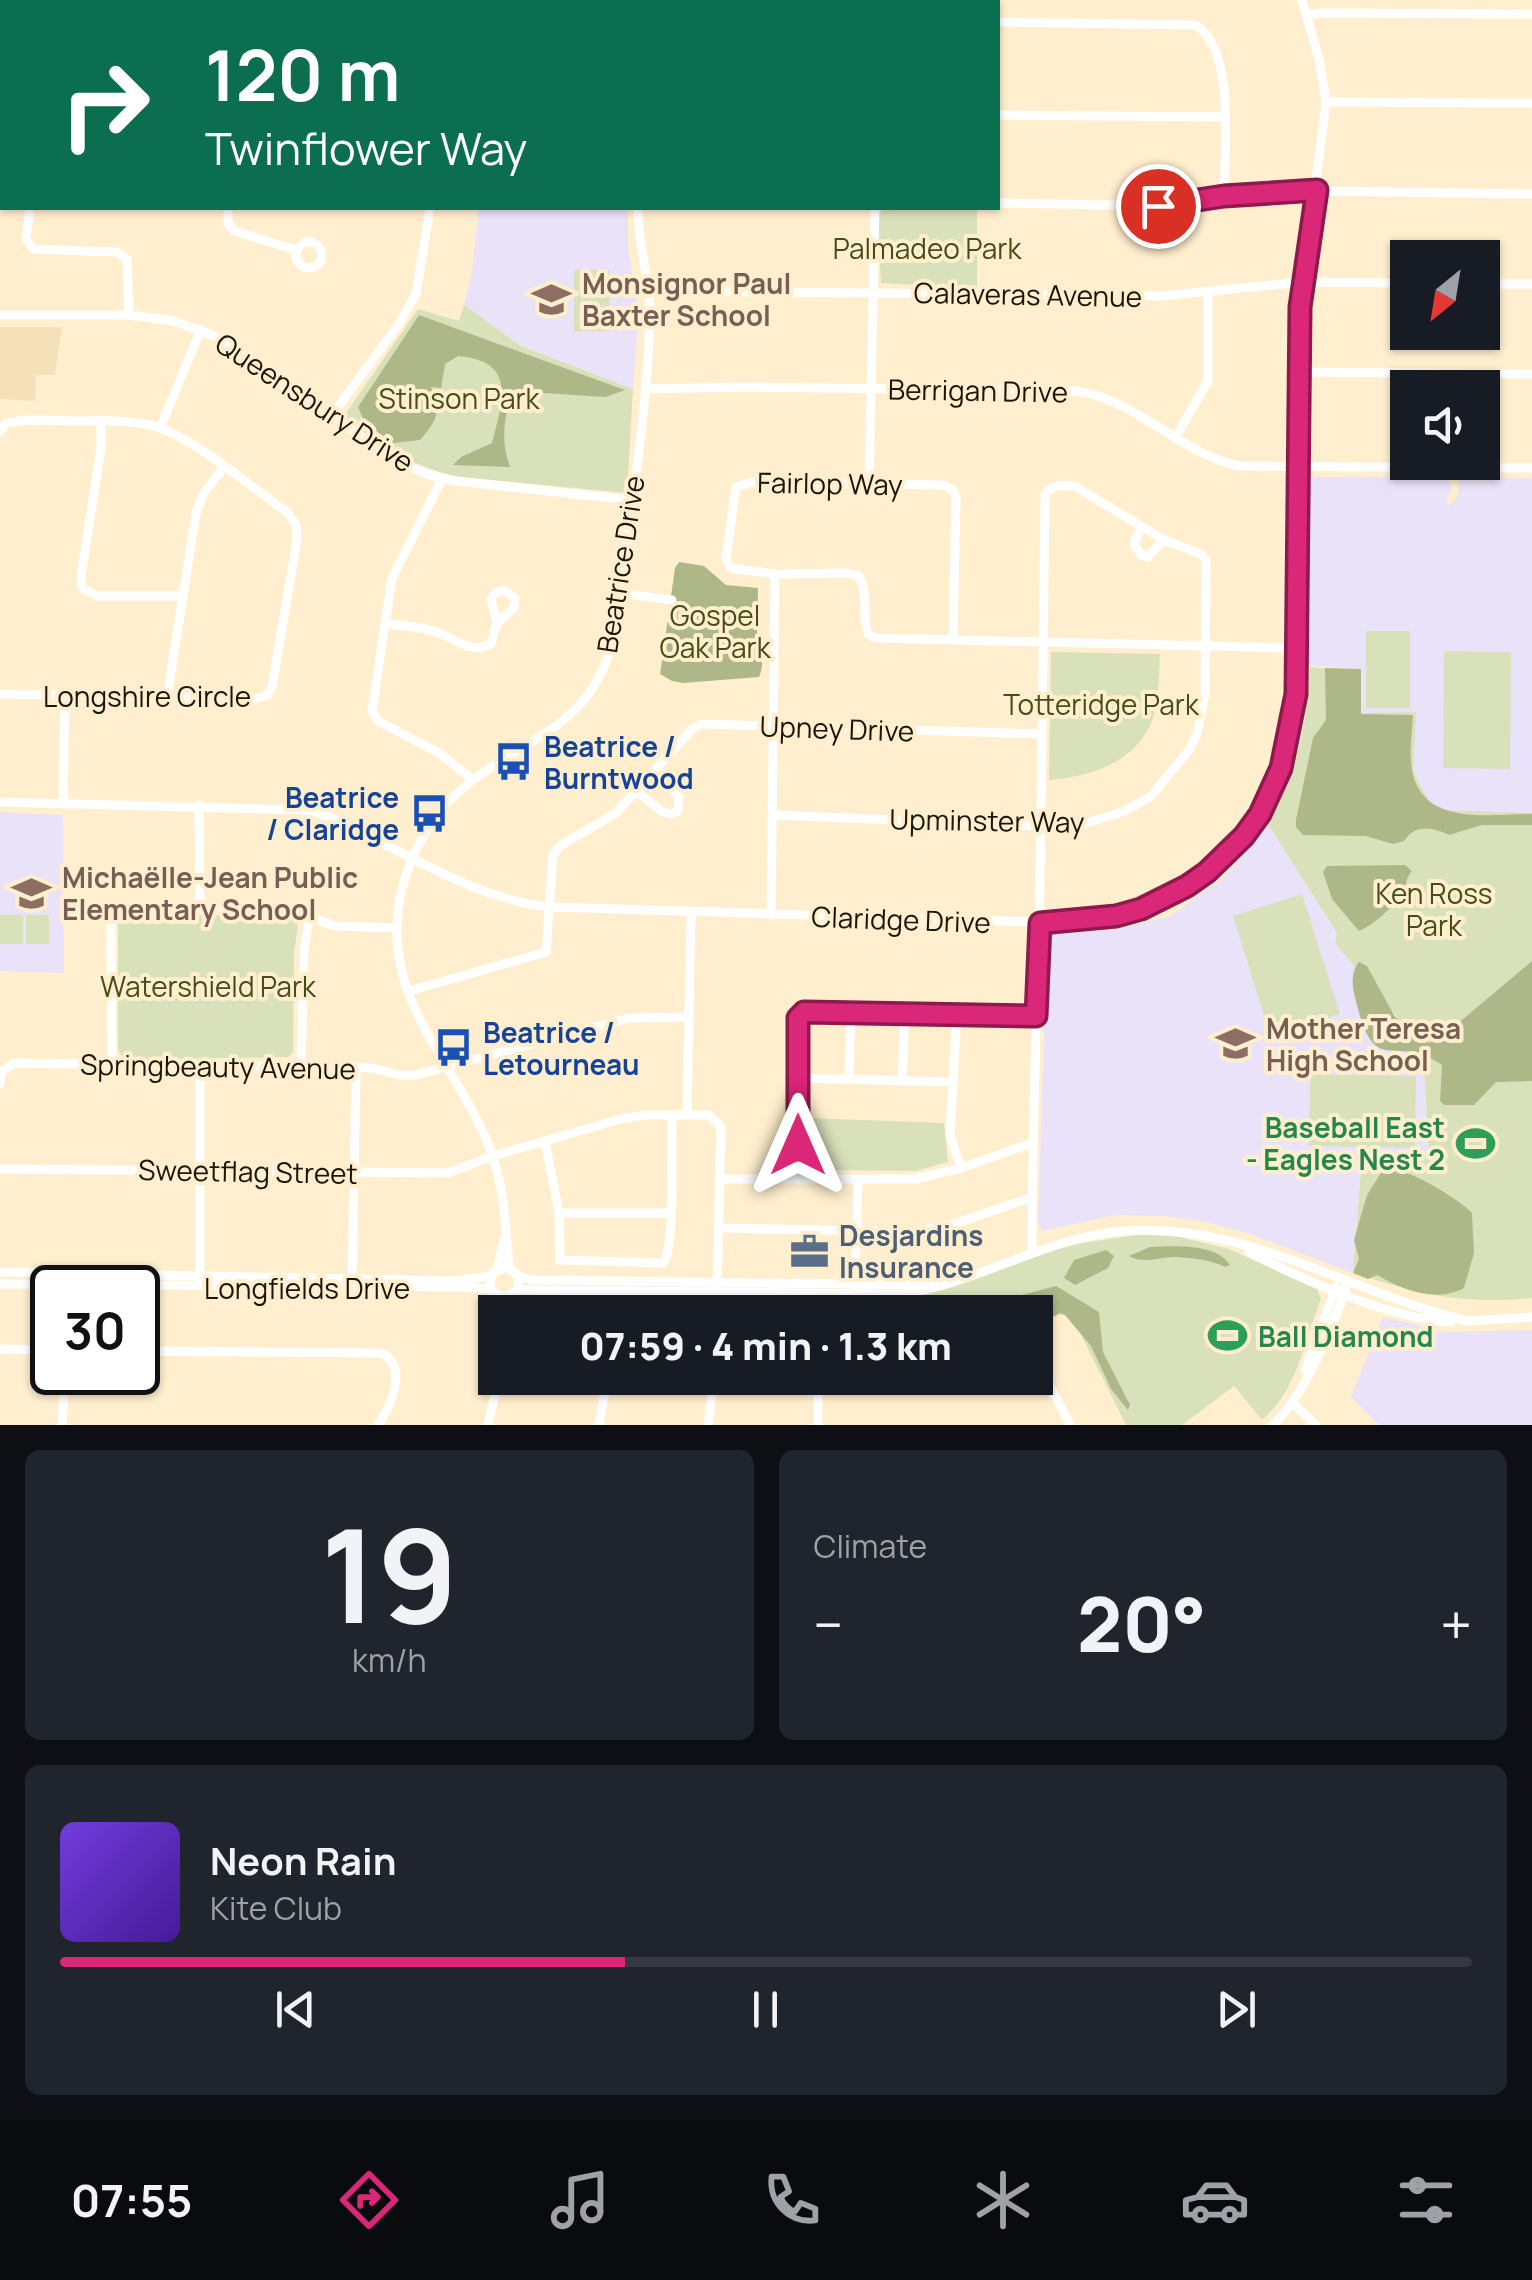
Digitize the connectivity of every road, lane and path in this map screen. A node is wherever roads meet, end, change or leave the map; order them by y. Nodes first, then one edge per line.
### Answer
1 (1302, 0) edge
2 (1532, 14) edge
3 (1307, 16) junction
4 (1000, 22) edge
5 (1326, 102) junction
6 (1532, 103) edge
7 (1000, 115) edge
8 (1225, 117) junction
9 (1317, 190) junction
10 (1532, 194) edge
11 (1224, 196) junction
12 (1000, 204) edge
13 (30, 210) edge
14 (228, 210) edge
15 (430, 210) edge
16 (638, 210) edge
17 (875, 210) edge
18 (296, 250) dead end
19 (1302, 282) junction
20 (1390, 283) edge
21 (1500, 284) edge
22 (1532, 284) edge
23 (648, 291) junction
24 (873, 291) junction
25 (1208, 291) junction
26 (0, 315) edge
27 (129, 315) junction
28 (201, 329) junction
29 (1299, 372) junction
30 (1532, 374) edge
31 (645, 388) junction
32 (869, 389) junction
33 (332, 416) junction
34 (100, 421) junction
35 (160, 428) junction
36 (0, 432) edge
37 (1175, 438) junction
38 (1298, 467) junction
39 (223, 468) junction
40 (1532, 468) edge
41 (442, 478) junction
42 (868, 484) junction
43 (630, 500) junction
44 (1141, 528) junction
45 (1164, 540) junction
46 (775, 574) junction
47 (619, 592) junction
48 (182, 596) junction
49 (672, 600) dead end
50 (385, 624) junction
51 (497, 624) dead end
52 (952, 640) junction
53 (1041, 643) junction
54 (1206, 648) junction
55 (1296, 648) junction
56 (0, 694) edge
57 (65, 696) junction
58 (167, 698) junction
59 (774, 726) junction
60 (1042, 734) junction
61 (654, 773) junction
62 (474, 780) junction
63 (637, 790) junction
64 (0, 802) edge
65 (63, 803) junction
66 (199, 805) junction
67 (773, 814) junction
68 (1041, 826) junction
69 (413, 859) junction
70 (200, 907) junction
71 (552, 907) junction
72 (691, 913) junction
73 (771, 915) junction
74 (309, 918) junction
75 (1040, 923) junction
76 (396, 928) junction
77 (408, 991) junction
78 (851, 1012) junction
79 (905, 1012) junction
80 (957, 1012) junction
81 (1036, 1016) junction
82 (689, 1018) junction
83 (112, 1064) junction
84 (200, 1065) junction
85 (302, 1066) junction
86 (356, 1067) junction
87 (448, 1068) junction
88 (799, 1078) junction
89 (849, 1079) junction
90 (902, 1081) junction
91 (952, 1082) junction
92 (0, 1084) edge
93 (672, 1114) junction
94 (687, 1114) junction
95 (545, 1142) junction
96 (1032, 1143) junction
97 (493, 1156) junction
98 (961, 1168) junction
99 (200, 1169) junction
100 (0, 1170) edge
101 (354, 1172) junction
102 (721, 1179) junction
103 (799, 1180) junction
104 (858, 1181) junction
105 (1030, 1198) junction
106 (559, 1213) junction
107 (671, 1213) junction
108 (721, 1228) junction
109 (859, 1231) junction
110 (506, 1232) junction
111 (1234, 1244) junction
112 (1032, 1253) junction
113 (0, 1272) edge
114 (513, 1272) junction
115 (494, 1273) junction
116 (200, 1276) junction
117 (1344, 1281) junction
118 (352, 1283) junction
119 (0, 1284) edge
120 (718, 1287) junction
121 (199, 1288) junction
122 (1334, 1289) junction
123 (855, 1290) junction
124 (514, 1293) junction
125 (1346, 1293) junction
126 (495, 1294) junction
127 (1532, 1317) edge
128 (1468, 1322) junction
129 (0, 1349) edge
130 (30, 1350) edge
131 (160, 1350) edge
132 (1053, 1392) edge
133 (1298, 1392) junction
134 (64, 1395) edge
135 (495, 1395) edge
136 (604, 1395) edge
137 (712, 1395) edge
138 (818, 1395) edge
139 (1292, 1403) junction
140 (62, 1425) edge
141 (378, 1425) edge
142 (488, 1425) edge
143 (599, 1425) edge
144 (708, 1425) edge
145 (818, 1425) edge
146 (1070, 1425) edge
147 (1273, 1425) edge
148 (1316, 1425) edge

1 - 3 street, Claridge Drive
2 - 3 street
3 - 5 street, Claridge Drive
4 - 8 street
5 - 6 street
5 - 9 street, Claridge Drive
7 - 8 street
8 - 11 street
9 - 10 street
9 - 11 street
9 - 19 street, Claridge Drive
11 - 12 street
13 - 27 street
14 - 18 street
15 - 33 street
16 - 23 street, Beatrice Drive
17 - 24 street
19 - 20 street, Calaveras Avenue
19 - 25 street, Calaveras Avenue
19 - 29 street, Claridge Drive
21 - 22 street
23 - 24 street, Calaveras Avenue
23 - 31 street, Beatrice Drive
24 - 25 street, Calaveras Avenue
24 - 32 street
25 - 37 street
26 - 27 street, Queensbury Drive
27 - 28 street, Queensbury Drive
28 - 33 street, Queensbury Drive
28 - 35 street
29 - 30 street
29 - 38 street, Claridge Drive
31 - 32 street, Berrigan Drive
31 - 43 street, Beatrice Drive
32 - 37 street, Berrigan Drive
32 - 42 street
33 - 41 street, Queensbury Drive
34 - 35 street, Longshire Circle
34 - 36 street, Longshire Circle
34 - 48 street
35 - 39 street, Longshire Circle
37 - 38 street, Berrigan Drive
38 - 40 street, Berrigan Drive
38 - 55 street, Claridge Drive
39 - 48 street
39 - 58 street, Longshire Circle
41 - 43 street, Queensbury Drive
41 - 50 street
42 - 46 street, Fairlop Way
42 - 52 street, Fairlop Way
43 - 47 street, Beatrice Drive
44 - 45 street
44 - 45 street
44 - 53 street
45 - 54 street, Upminster Way
46 - 52 street, Fairlop Way
46 - 59 street
47 - 49 street
47 - 62 street, Beatrice Drive
48 - 58 street
50 - 51 street
50 - 62 street
52 - 53 street, Fairlop Way
53 - 54 street, Fairlop Way
53 - 60 street
54 - 55 street, Fairlop Way
54 - 68 street, Upminster Way
55 - 75 street, Claridge Drive
56 - 57 street, Longshire Circle
57 - 58 street, Longshire Circle
57 - 65 street
59 - 60 street, Upney Drive
59 - 61 street, Upney Drive
59 - 67 street
60 - 68 street
61 - 63 street, Upney Drive
61 - 63 street
62 - 69 street, Beatrice Drive
63 - 71 street, Upney Drive
64 - 65 street, Claridge Drive
65 - 66 street, Claridge Drive
66 - 69 street, Claridge Drive
66 - 70 street
67 - 68 street, Upminster Way
67 - 73 street
68 - 75 street
69 - 71 street, Claridge Drive
69 - 76 street, Beatrice Drive
70 - 74 street
70 - 83 street
71 - 72 street, Claridge Drive
71 - 77 street, Upney Drive
72 - 73 street, Claridge Drive
72 - 82 street
73 - 75 street, Claridge Drive
74 - 76 street
74 - 85 street
75 - 81 street
76 - 77 street, Beatrice Drive
77 - 87 street, Beatrice Drive
78 - 79 street
78 - 88 street
78 - 89 street
79 - 80 street
79 - 90 street
80 - 81 street
80 - 91 street
81 - 96 street
82 - 87 street, Springbeauty Avenue
82 - 94 street
83 - 84 street, Springbeauty Avenue
83 - 92 street, Springbeauty Avenue
84 - 85 street, Springbeauty Avenue
84 - 99 street
85 - 86 street, Springbeauty Avenue
86 - 87 street, Springbeauty Avenue
86 - 101 street
87 - 97 street, Beatrice Drive
88 - 89 street
88 - 103 street
89 - 90 street
90 - 91 street
91 - 98 street
93 - 94 street, Sweetflag Street
93 - 95 street, Sweetflag Street
93 - 107 street
94 - 102 street, Sweetflag Street
95 - 97 street, Sweetflag Street
95 - 106 street
96 - 98 street
96 - 105 street
97 - 101 street, Sweetflag Street
97 - 110 street, Beatrice Drive
98 - 104 street
99 - 100 street, Sweetflag Street
99 - 101 street, Sweetflag Street
99 - 116 street
101 - 118 street
102 - 103 street
102 - 108 street
103 - 104 street
104 - 109 street
105 - 109 street
105 - 112 street
106 - 107 street
106 - 107 street
108 - 109 street
108 - 120 street
109 - 123 street
110 - 114 street, Beatrice Drive
110 - 115 street, Beatrice Drive
111 - 112 street
111 - 117 street
111 - 122 street
112 - 123 street
113 - 116 street, Longfields Drive
114 - 115 street, Longfields Drive
114 - 120 street
114 - 124 street, Beatrice Drive
115 - 118 street, Longfields Drive
115 - 126 street
116 - 118 street, Longfields Drive
116 - 121 street
117 - 122 street
117 - 125 street
117 - 128 street
118 - 121 street, Longfields Drive
118 - 126 street, Longfields Drive
119 - 121 street, Longfields Drive
120 - 123 street
120 - 124 street
122 - 125 street
122 - 133 street
124 - 126 street, Longfields Drive
125 - 128 street
125 - 133 street
127 - 128 street
129 - 130 street
131 - 141 street
132 - 146 street
133 - 139 street
134 - 140 street
135 - 142 street
136 - 143 street
137 - 144 street
138 - 145 street
139 - 147 street
139 - 148 street

